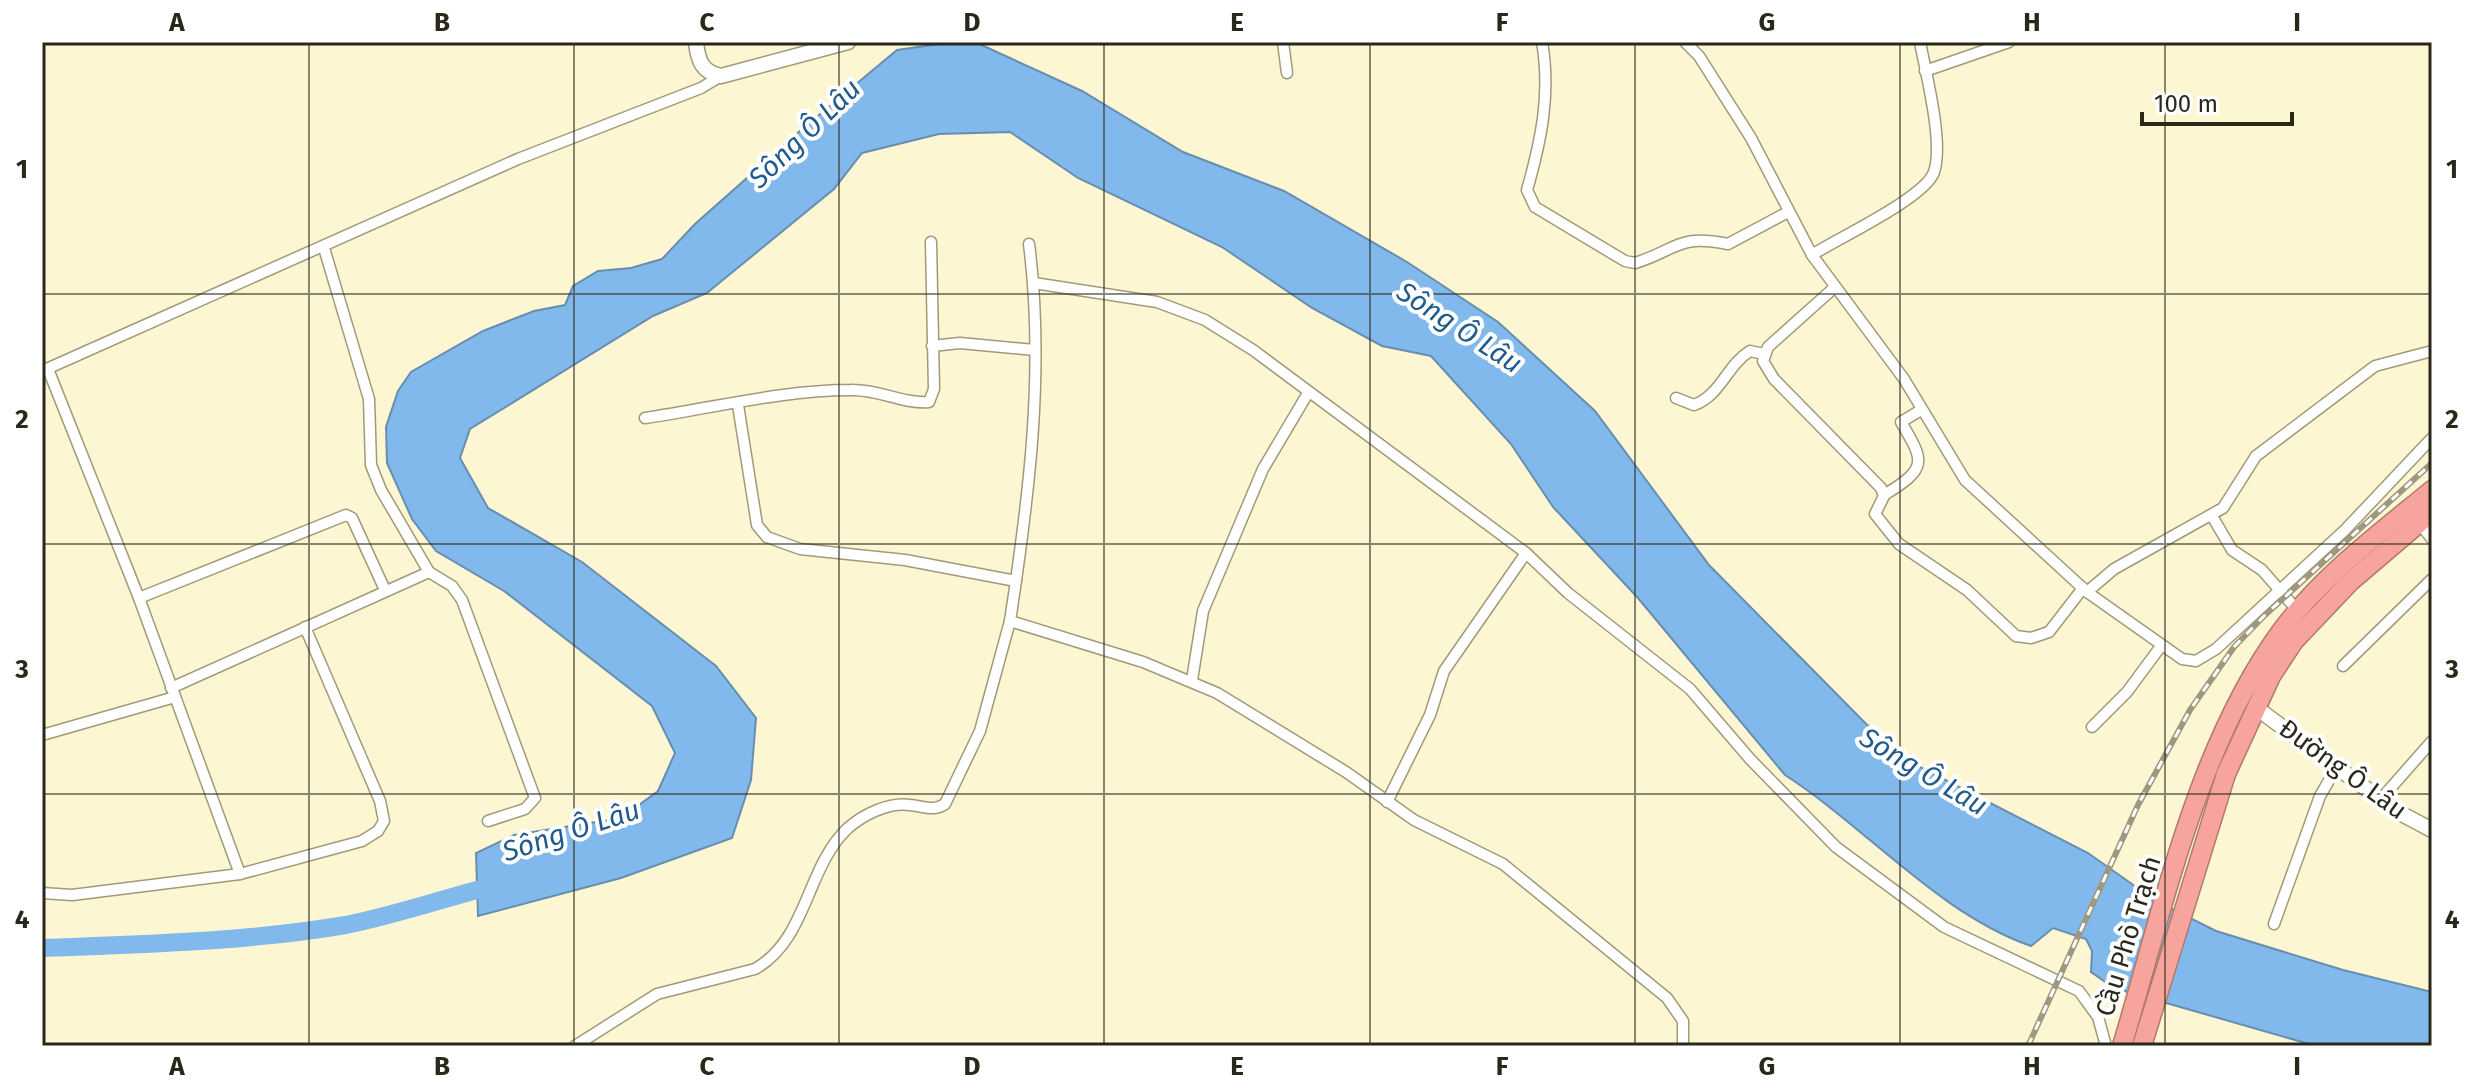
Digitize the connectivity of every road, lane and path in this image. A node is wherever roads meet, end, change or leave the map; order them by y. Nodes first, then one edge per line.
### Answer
1 (696, 42) edge
2 (848, 42) edge
3 (1283, 42) edge
4 (1542, 42) edge
5 (1685, 42) edge
6 (1920, 42) edge
7 (2009, 42) edge
8 (1925, 71) junction
9 (1287, 73) dead end
10 (721, 76) junction
11 (1788, 212) junction
12 (931, 242) dead end
13 (1029, 244) dead end
14 (324, 248) junction
15 (1812, 255) junction
16 (1034, 283) junction
17 (1835, 287) junction
18 (932, 346) junction
19 (1035, 350) junction
20 (2432, 351) edge
21 (1764, 354) junction
22 (45, 370) edge
23 (1308, 393) junction
24 (1676, 398) dead end
25 (738, 405) junction
26 (1921, 410) junction
27 (645, 418) dead end
28 (2432, 438) edge
29 (2432, 490) edge
30 (1884, 495) junction
31 (2212, 516) junction
32 (2425, 517) edge
33 (2432, 539) edge
34 (1526, 553) junction
35 (429, 572) junction
36 (2344, 575) junction
37 (2432, 579) edge
38 (1016, 581) junction
39 (2279, 588) junction
40 (385, 590) junction
41 (2085, 590) junction
42 (139, 598) junction
43 (2298, 611) junction
44 (1010, 621) junction
45 (305, 627) junction
46 (2161, 646) junction
47 (2343, 666) dead end
48 (1192, 680) junction
49 (173, 693) junction
50 (2255, 707) junction
51 (2092, 727) dead end
52 (42, 735) edge
53 (2432, 741) edge
54 (2338, 765) junction
55 (2381, 799) junction
56 (1387, 802) junction
57 (488, 821) dead end
58 (2432, 830) edge
59 (240, 874) junction
60 (42, 893) edge
61 (2274, 924) dead end
62 (589, 1042) edge
63 (2117, 1045) edge
64 (575, 1046) edge
65 (1683, 1046) edge
66 (2142, 1046) edge

1 - 10 main road
2 - 10 main road
3 - 9 street
4 - 11 street
5 - 11 street
6 - 8 street
7 - 8 street
8 - 15 street
10 - 14 street
11 - 15 street
12 - 18 street
13 - 16 street
14 - 22 street
14 - 35 street
15 - 17 street
16 - 19 street
16 - 23 street
17 - 21 street
17 - 26 street
18 - 19 street
18 - 25 street
19 - 38 street
20 - 31 street
21 - 24 street
21 - 30 street
22 - 42 street
23 - 34 street
23 - 48 street
25 - 27 street
25 - 38 street
26 - 30 street
26 - 41 street
28 - 39 street
29 - 36 highway
30 - 41 street
31 - 39 street
31 - 41 street
32 - 33 street
32 - 36 highway
34 - 56 street
34 - 63 street
35 - 40 street
35 - 57 street
36 - 43 highway, Cầu Phò Trạch
36 - 50 highway, Cầu Phò Trạch
37 - 47 street
38 - 44 street
39 - 43 street
39 - 46 street
40 - 42 street
40 - 45 street
41 - 46 street
42 - 49 street
43 - 63 highway, Cầu Phò Trạch
44 - 48 street
44 - 62 street
45 - 49 street
45 - 59 street
46 - 51 street
48 - 56 street
49 - 52 street
49 - 59 street
50 - 54 main road, Đường Ô Lâu
50 - 66 highway, Cầu Phò Trạch
53 - 55 street
54 - 55 main road, Đường Ô Lâu
54 - 61 street
55 - 58 main road, Đường Ô Lâu
56 - 65 street
59 - 60 street
62 - 64 street

